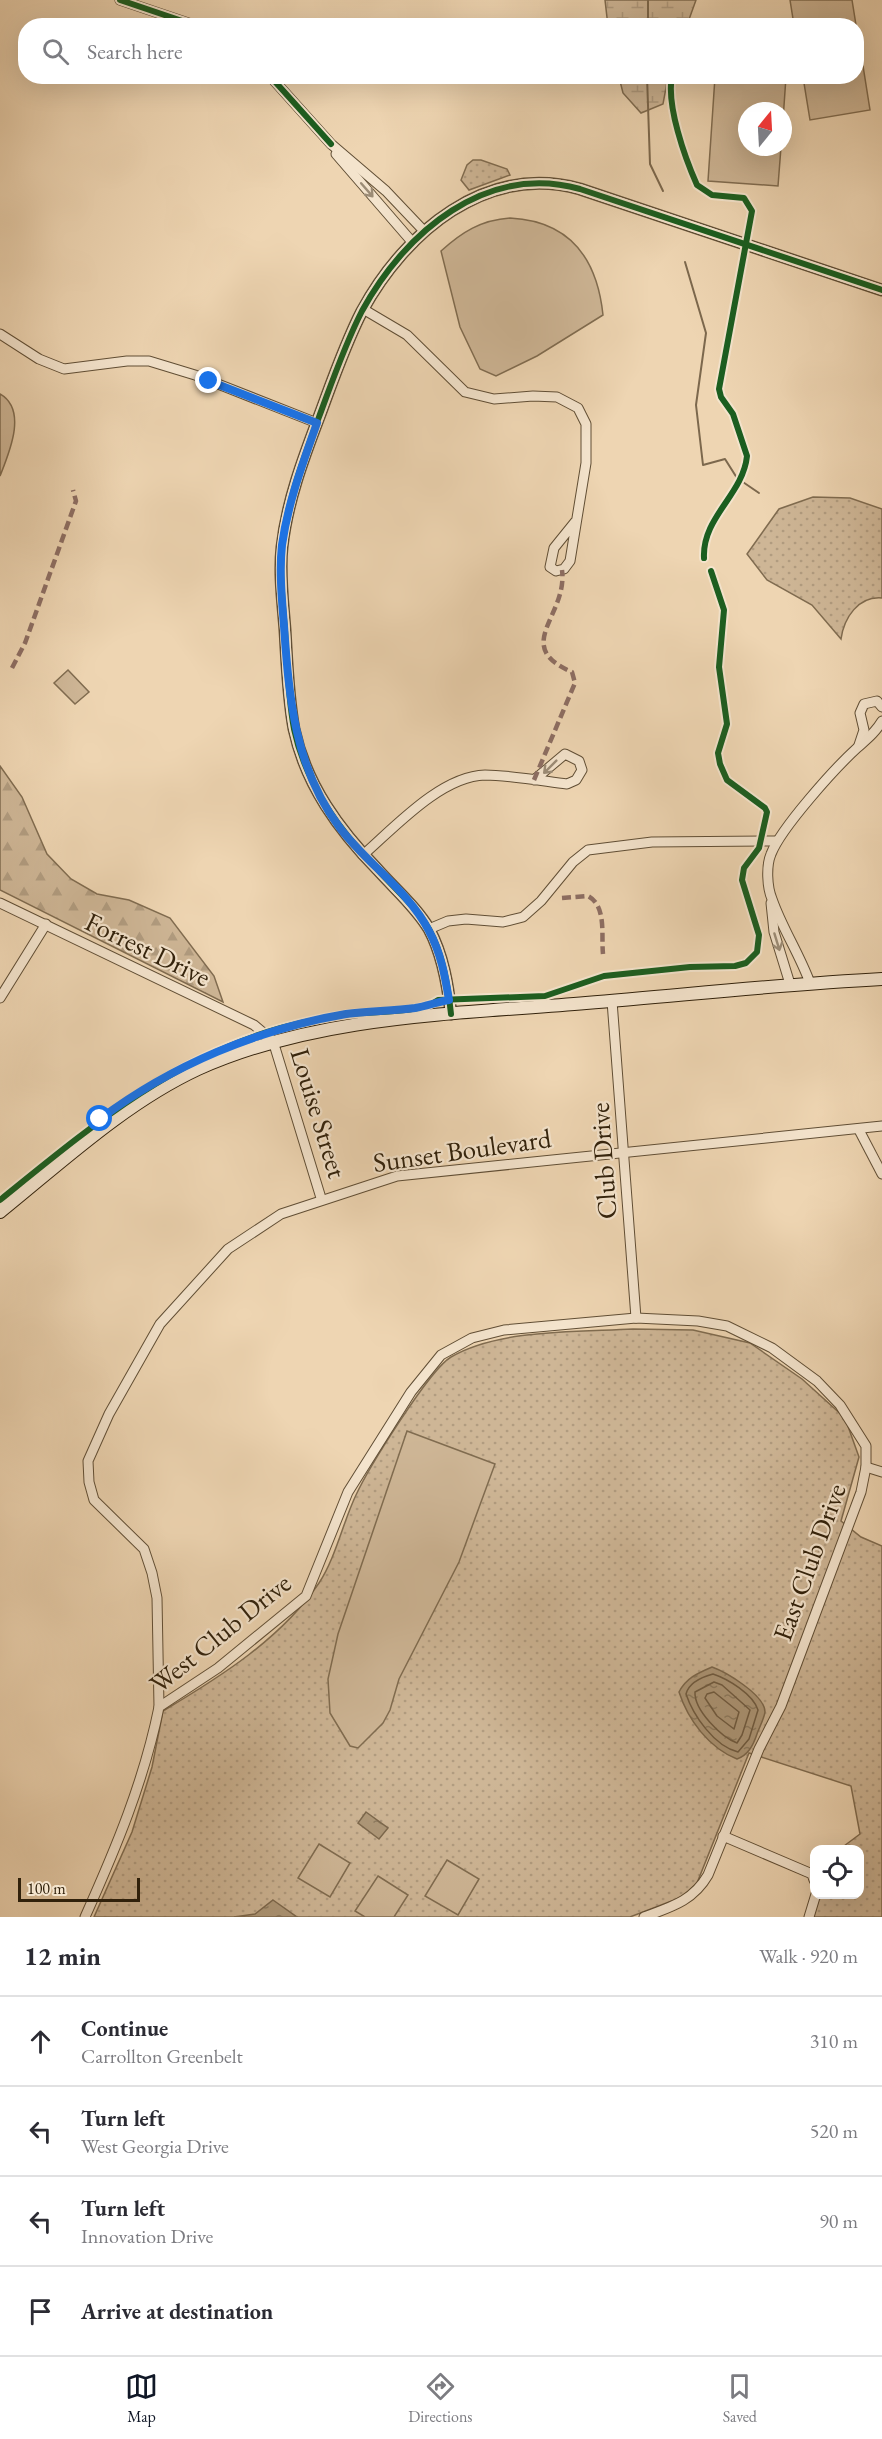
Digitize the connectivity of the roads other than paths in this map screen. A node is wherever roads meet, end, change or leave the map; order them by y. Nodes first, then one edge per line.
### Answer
1 (120, 0) edge
2 (173, 18) edge
3 (277, 84) edge
4 (331, 144) junction
5 (424, 231) junction
6 (413, 243) junction
7 (882, 290) edge
8 (363, 309) junction
9 (0, 334) edge
10 (317, 423) junction
11 (574, 522) junction
12 (882, 707) edge
13 (882, 721) edge
14 (858, 747) junction
15 (534, 780) junction
16 (777, 841) junction
17 (363, 855) junction
18 (771, 898) junction
19 (0, 903) edge
20 (46, 924) junction
21 (429, 929) junction
22 (882, 979) edge
23 (810, 983) junction
24 (790, 984) junction
25 (0, 998) edge
26 (612, 1001) junction
27 (451, 1014) junction
28 (273, 1041) junction
29 (882, 1126) edge
30 (859, 1130) junction
31 (625, 1152) junction
32 (882, 1174) edge
33 (321, 1198) junction
34 (0, 1212) edge
35 (636, 1318) junction
36 (866, 1467) junction
37 (882, 1472) edge
38 (159, 1707) junction
39 (723, 1836) junction
40 (810, 1873) edge
41 (814, 1899) edge
42 (85, 1917) edge
43 (644, 1917) edge
44 (809, 1917) edge

1 - 2 street
3 - 4 street
4 - 5 street
4 -> 6 street
5 - 6 street
5 - 7 street
6 - 8 street
8 - 10 street
8 - 11 street
9 - 10 street
10 - 17 street
11 - 11 street
12 - 14 street
13 - 14 street
14 - 16 street
15 -> 15 street
15 - 17 street
16 - 18 street
16 - 21 street
17 - 21 street
18 - 23 street
18 -> 24 street
19 - 20 street, Forrest Drive
20 - 25 street
20 - 28 street, Forrest Drive
21 - 27 street
22 - 23 main road
23 - 24 main road
24 - 26 main road
26 - 27 main road
26 - 31 street, Club Drive
27 - 28 main road
28 - 33 street, Louise Street
28 - 34 main road
29 - 30 street, Sunset Boulevard
30 - 31 street, Sunset Boulevard
30 - 32 street
31 - 33 street, Sunset Boulevard
31 - 35 street, Club Drive
33 - 38 street, Sunset Boulevard
35 - 36 street, East Club Drive
35 - 38 street, West Club Drive
36 - 37 street
36 - 39 street, East Club Drive
38 - 42 street, West Club Drive
39 - 40 street
39 - 43 street, East Club Drive
41 - 44 street

